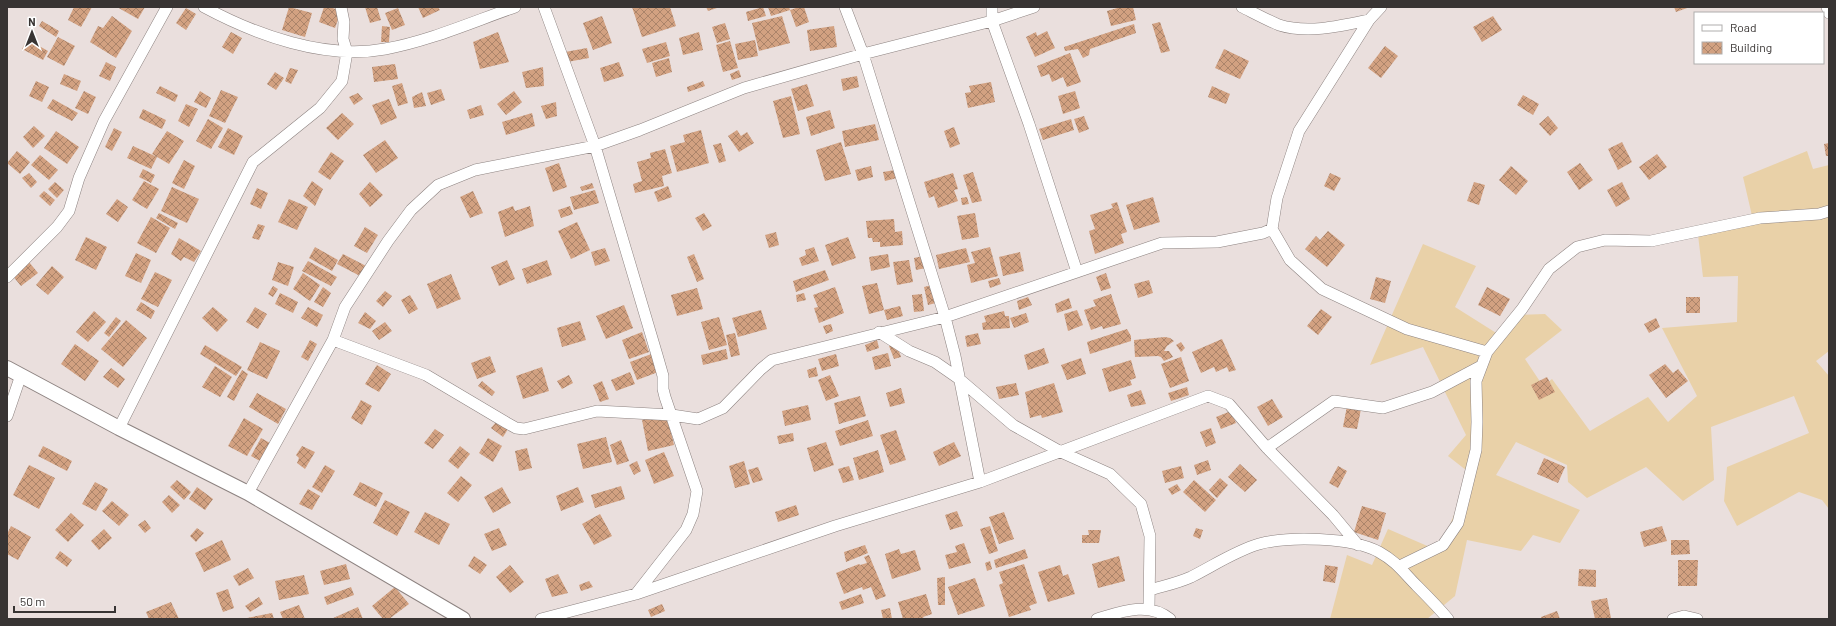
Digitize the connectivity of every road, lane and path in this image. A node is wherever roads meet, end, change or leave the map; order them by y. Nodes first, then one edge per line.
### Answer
1 (167, 7) edge
2 (204, 7) edge
3 (341, 7) edge
4 (515, 7) edge
5 (544, 7) edge
6 (845, 7) edge
7 (992, 7) edge
8 (1034, 7) edge
9 (1242, 7) edge
10 (1381, 7) edge
11 (1826, 7) edge
12 (1829, 13) edge
13 (1369, 20) junction
14 (992, 21) junction
15 (347, 52) junction
16 (863, 54) junction
17 (595, 146) junction
18 (1829, 211) edge
19 (1272, 228) junction
20 (1077, 272) junction
21 (7, 277) edge
22 (945, 317) junction
23 (880, 332) junction
24 (332, 340) junction
25 (1487, 352) junction
26 (1481, 366) junction
27 (7, 368) edge
28 (21, 375) junction
29 (958, 378) junction
30 (672, 415) junction
31 (7, 416) edge
32 (119, 428) junction
33 (1267, 448) junction
34 (1061, 452) junction
35 (980, 482) junction
36 (248, 493) junction
37 (1358, 544) junction
38 (1400, 566) junction
39 (1150, 590) junction
40 (636, 594) junction
41 (1149, 608) junction
42 (463, 619) edge
43 (541, 619) edge
44 (1097, 619) edge
45 (1170, 619) edge
46 (1448, 619) edge
47 (1673, 619) edge
48 (1697, 619) edge

1 - 21 street
2 - 15 street
3 - 15 street
4 - 15 street
5 - 17 street
6 - 16 street
7 - 14 street
8 - 14 street
9 - 13 street
10 - 13 street
11 - 12 street
13 - 19 street
14 - 16 street
14 - 20 street
15 - 32 street
16 - 17 street
16 - 22 street
17 - 24 street
17 - 30 street
18 - 25 street
19 - 20 street
19 - 25 street
20 - 22 street
22 - 23 street
22 - 29 street
23 - 29 street
23 - 30 street
24 - 30 street
24 - 36 street
25 - 26 street
26 - 33 street
26 - 38 street
27 - 28 street
28 - 31 street
28 - 32 street
29 - 34 street
29 - 35 street
30 - 40 street
32 - 36 street
33 - 34 street
33 - 37 street
34 - 35 street
34 - 39 street
35 - 40 street
36 - 42 street
37 - 38 street
37 - 39 street
38 - 46 street
39 - 41 street
40 - 43 street
41 - 44 street
41 - 45 street
47 - 48 street

